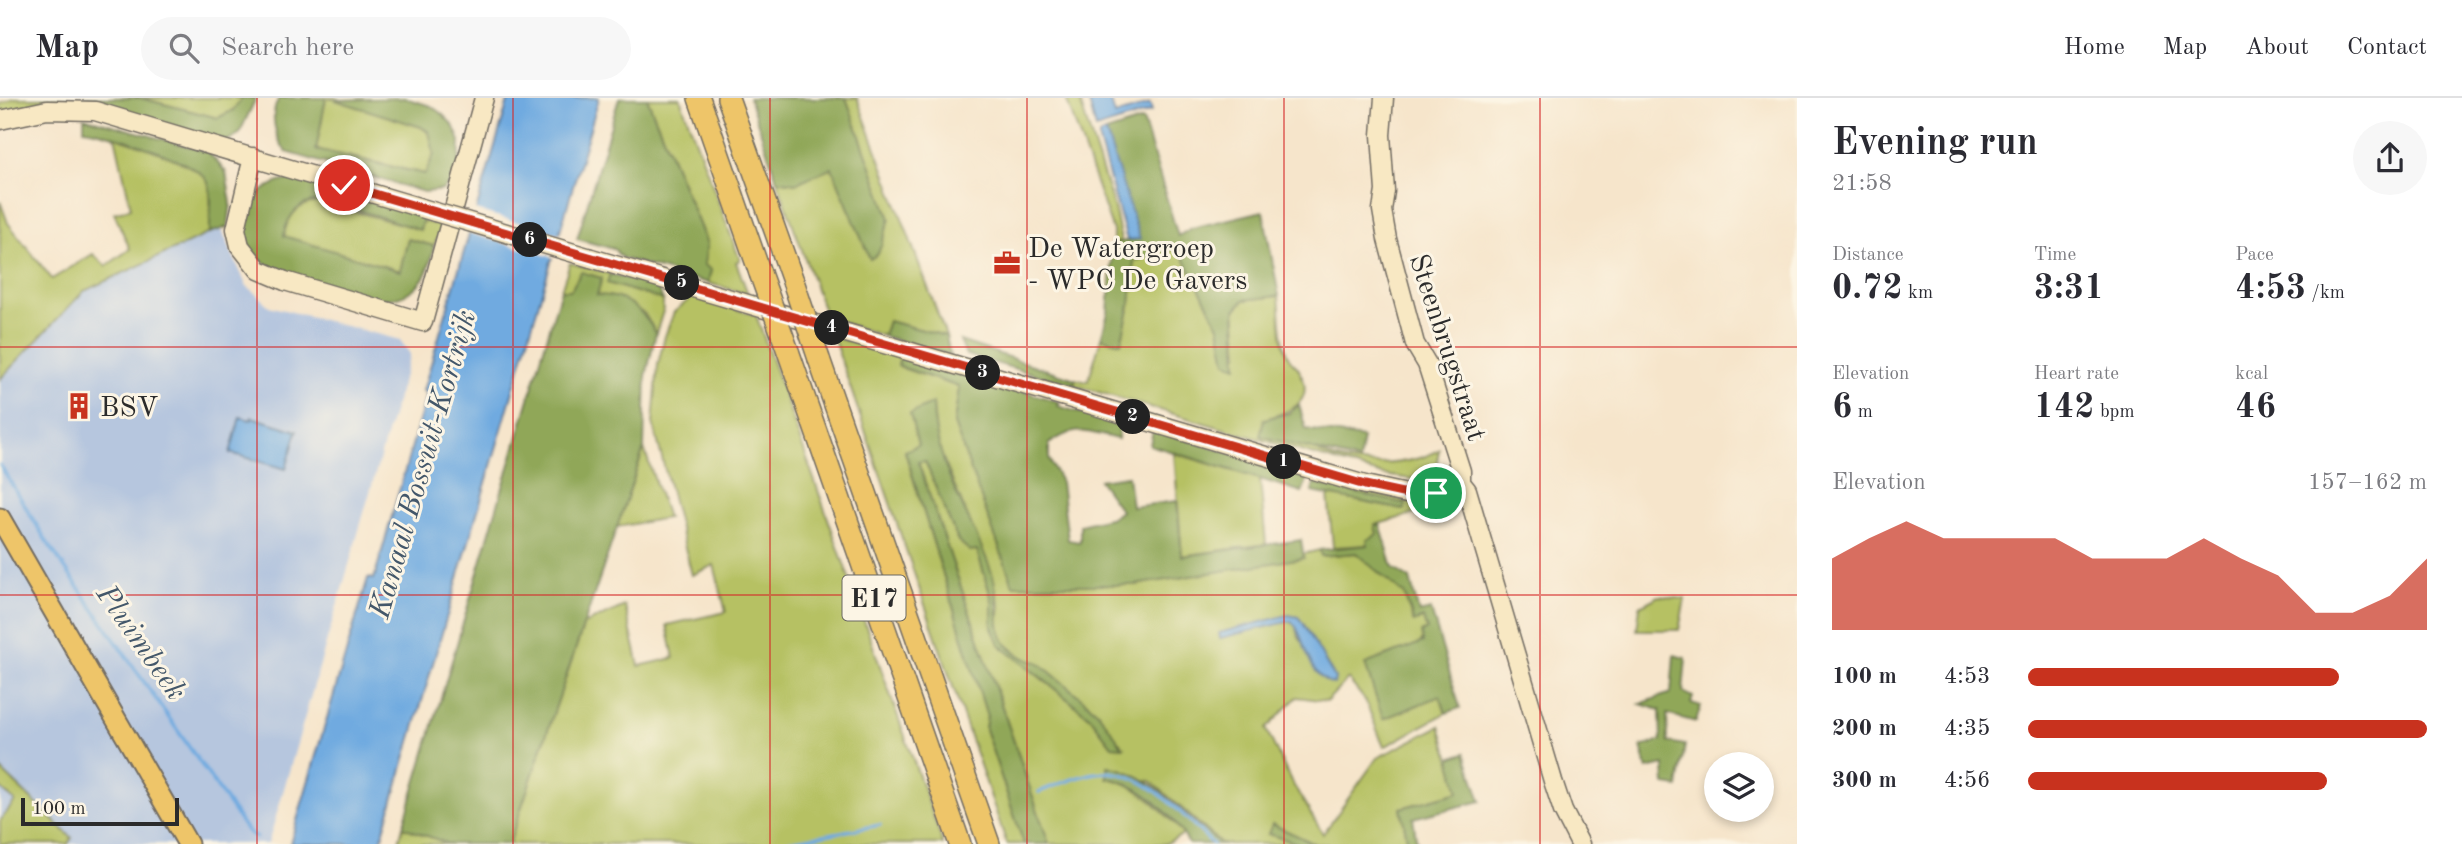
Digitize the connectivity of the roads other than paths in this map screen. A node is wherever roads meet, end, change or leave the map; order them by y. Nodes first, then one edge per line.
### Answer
1 (484, 98) edge
2 (699, 98) edge
3 (728, 98) edge
4 (1384, 98) edge
5 (0, 120) edge
6 (253, 157) junction
7 (1458, 488) junction
8 (0, 518) edge
9 (188, 844) edge
10 (960, 844) edge
11 (989, 844) edge
12 (1580, 844) edge

1 - 6 street
2 - 10 highway, E17, bridge
3 - 11 highway, E17, bridge
4 - 7 street, Steenbrugstraat
5 - 6 street
6 - 7 street, bridge
7 - 12 street, Steenbrugstraat
8 - 9 main road

